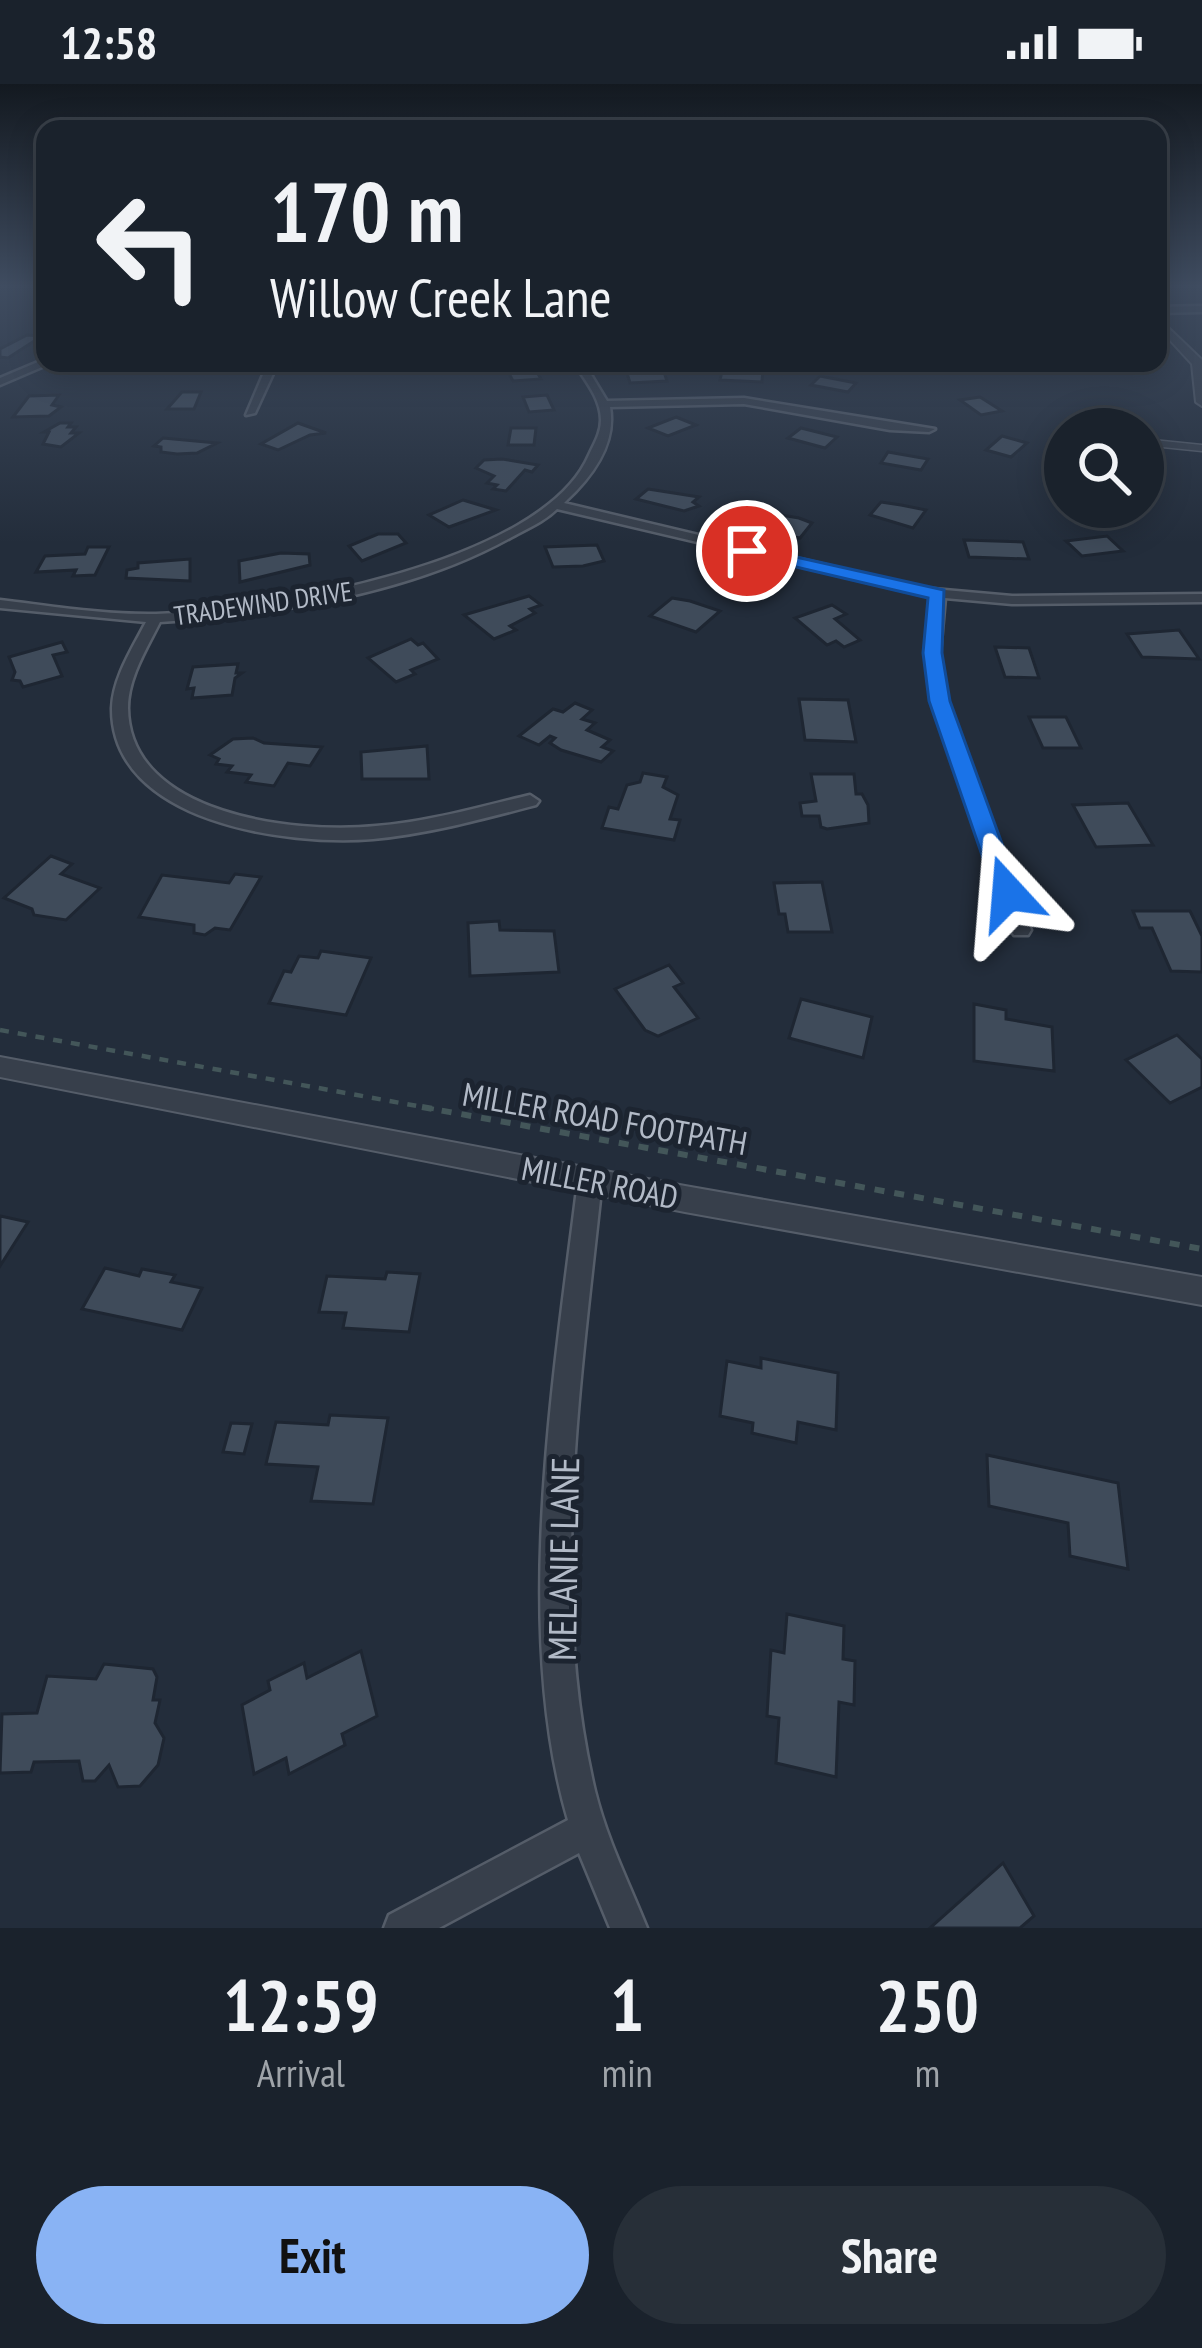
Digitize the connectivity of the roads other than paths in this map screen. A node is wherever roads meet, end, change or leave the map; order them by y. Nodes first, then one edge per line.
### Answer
1 (1199, 371) edge
2 (269, 372) edge
3 (585, 372) edge
4 (1202, 402) edge
5 (605, 404) junction
6 (250, 413) dead end
7 (929, 429) dead end
8 (1164, 444) edge
9 (1202, 448) edge
10 (556, 505) junction
11 (938, 594) junction
12 (1202, 598) edge
13 (0, 604) edge
14 (155, 618) junction
15 (530, 801) dead end
16 (1021, 930) dead end
17 (0, 1067) edge
18 (590, 1181) junction
19 (1202, 1291) edge
20 (588, 1829) junction
21 (402, 1928) edge
22 (629, 1928) edge

1 - 4 street
2 - 6 street
3 - 5 street
5 - 7 street
5 - 10 street, TRADEWIND DRIVE
8 - 9 lane
10 - 11 street
10 - 14 street, TRADEWIND DRIVE
11 - 12 street
11 - 16 street
13 - 14 street, TRADEWIND DRIVE
14 - 15 street
17 - 18 street, MILLER ROAD
18 - 19 street, MILLER ROAD
18 - 20 street, MELANIE LANE
20 - 21 street
20 - 22 street, MELANIE LANE

